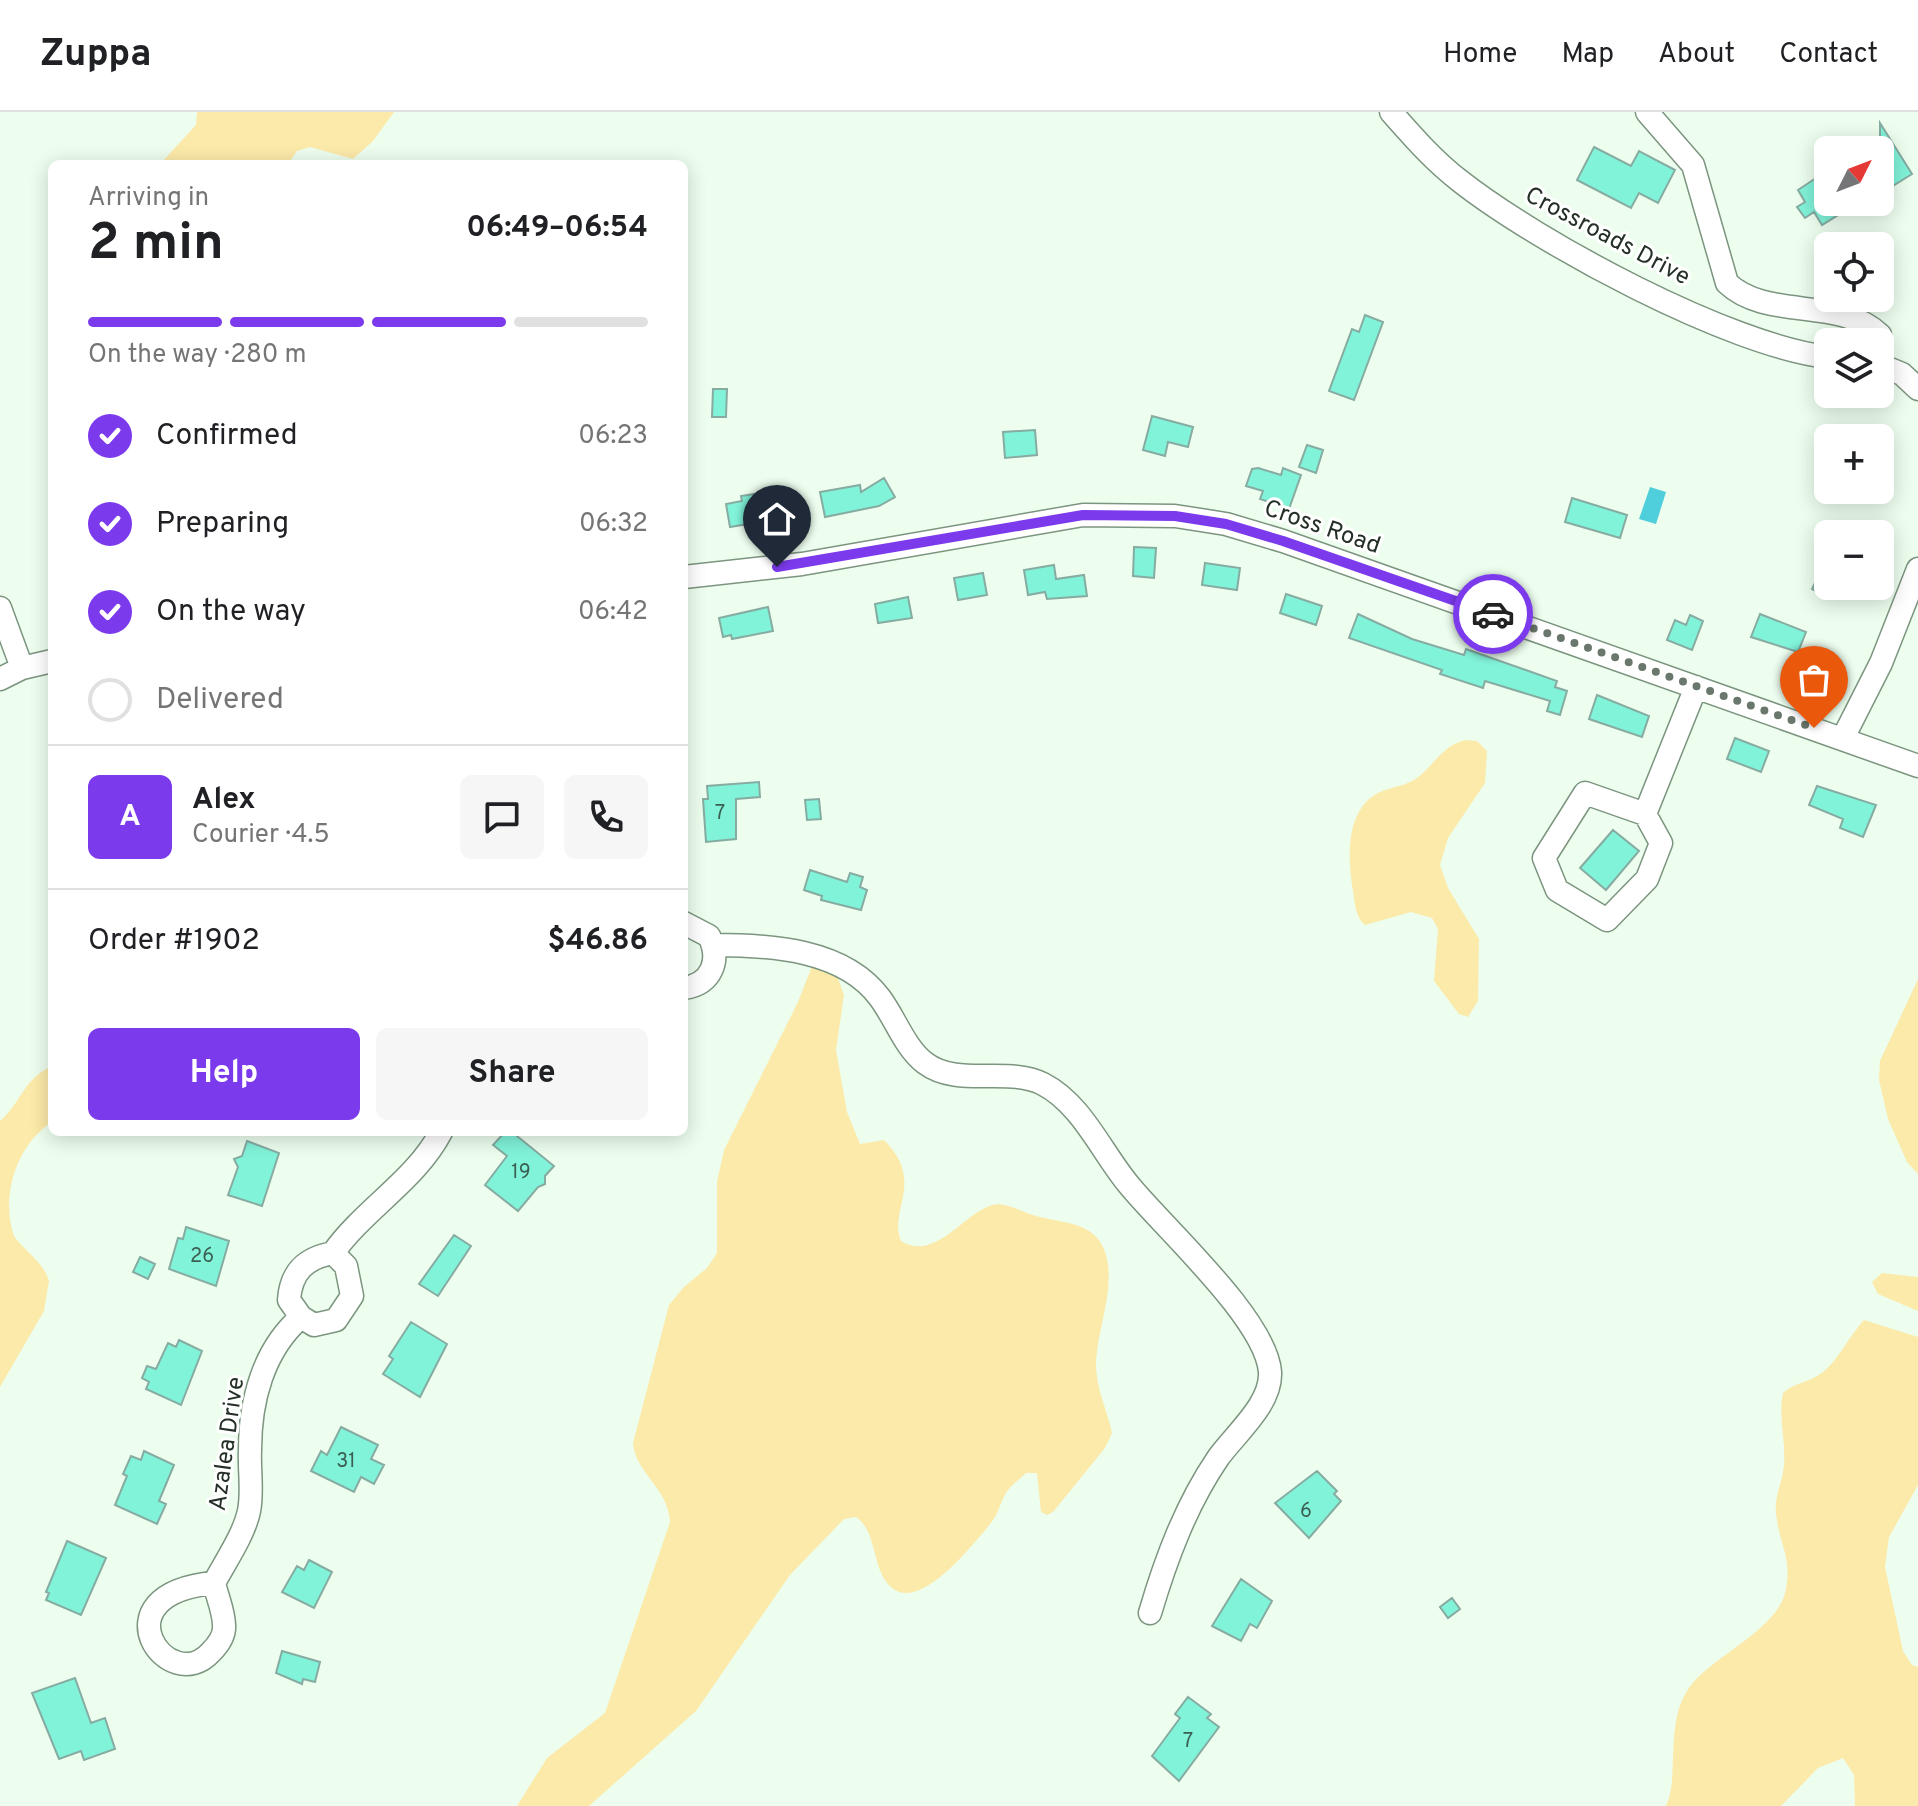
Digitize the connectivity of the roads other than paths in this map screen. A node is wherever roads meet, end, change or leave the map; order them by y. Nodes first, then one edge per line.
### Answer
1 (1391, 112) edge
2 (1647, 112) edge
3 (1870, 328) edge
4 (1814, 354) edge
5 (1894, 371) edge
6 (1918, 389) edge
7 (1918, 569) edge
8 (688, 577) edge
9 (0, 608) edge
10 (48, 662) edge
11 (22, 668) junction
12 (0, 679) edge
13 (1696, 687) junction
14 (1843, 738) junction
15 (1918, 766) edge
16 (1645, 814) junction
17 (688, 924) edge
18 (714, 945) junction
19 (688, 987) edge
20 (438, 1136) edge
21 (333, 1253) junction
22 (301, 1317) junction
23 (214, 1583) dead end
24 (1150, 1613) dead end

1 - 4 street, Crossroads Drive
2 - 3 street
5 - 6 street
7 - 14 street
8 - 13 street, Cross Road
9 - 11 street
10 - 11 street
11 - 12 street
13 - 14 street, Cross Road
13 - 16 street
14 - 15 street, Cross Road
16 - 16 street
17 - 18 street
18 - 19 street
18 - 24 street
20 - 21 street
21 - 22 street
21 - 22 street
22 - 23 street, Azalea Drive

